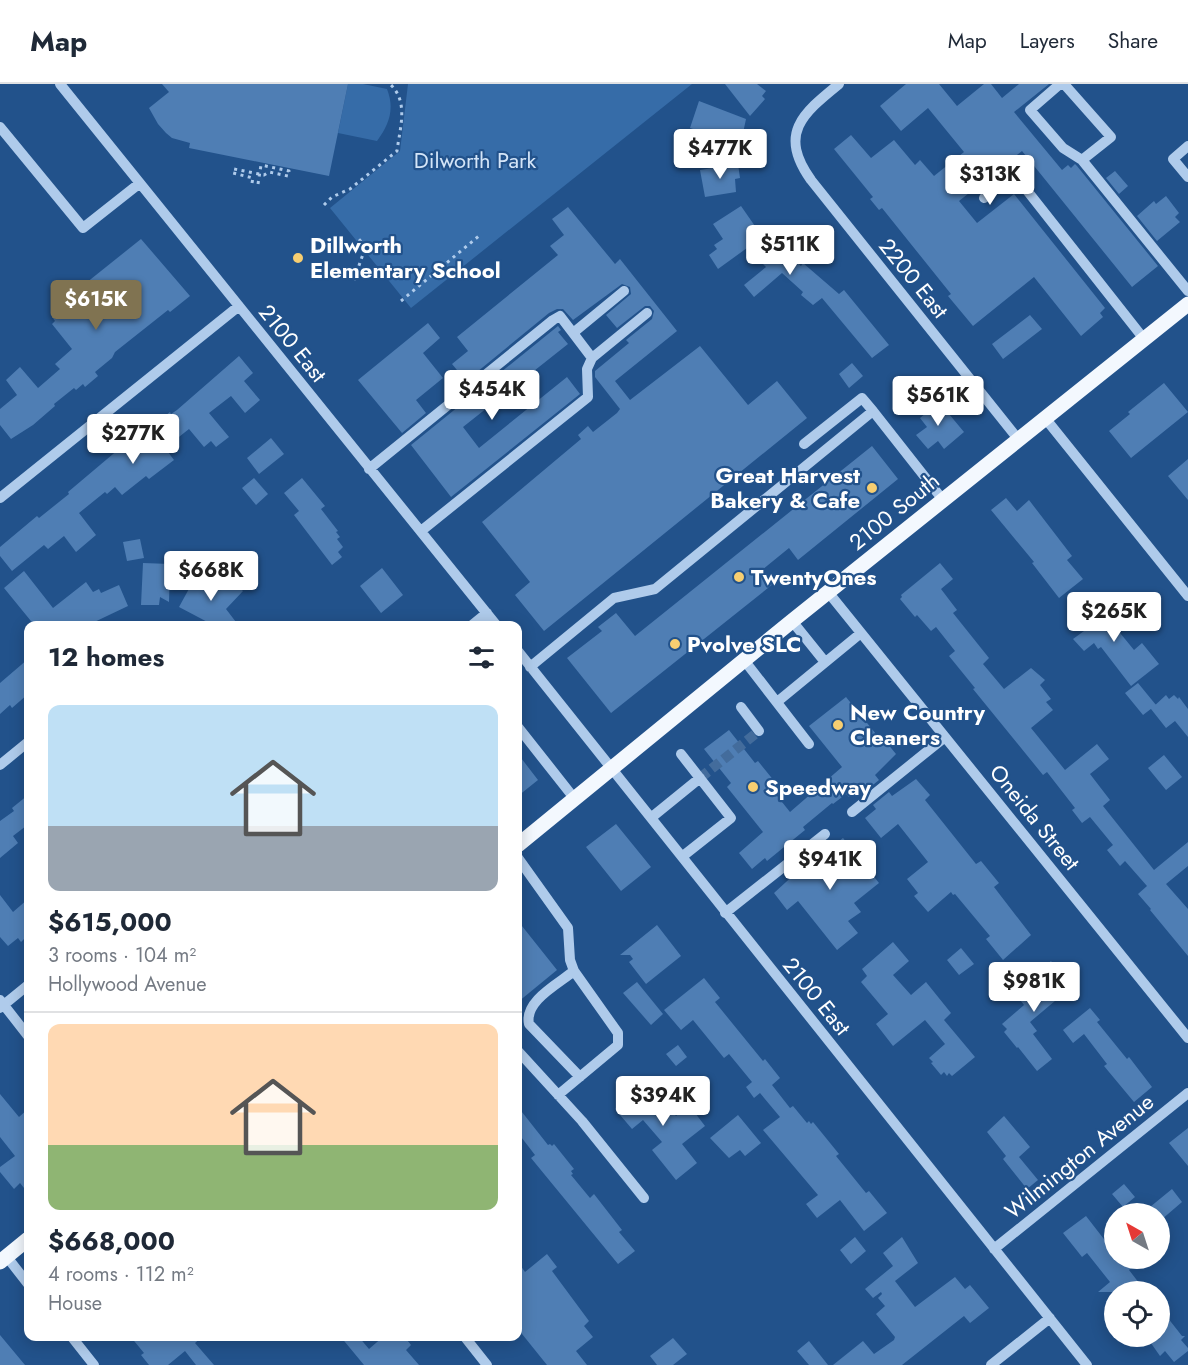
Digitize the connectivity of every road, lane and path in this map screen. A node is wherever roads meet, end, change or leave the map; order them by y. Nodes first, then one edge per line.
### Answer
1 (60, 84) edge
2 (390, 84) edge
3 (839, 84) edge
4 (1062, 84) edge
5 (0, 127) edge
6 (1188, 146) edge
7 (1082, 160) junction
8 (259, 174) junction
9 (1188, 177) edge
10 (140, 183) junction
11 (252, 183) dead end
12 (258, 184) dead end
13 (984, 198) dead end
14 (324, 205) dead end
15 (480, 234) dead end
16 (360, 237) dead end
17 (354, 280) dead end
18 (624, 291) dead end
19 (1188, 291) edge
20 (401, 301) dead end
21 (1188, 304) edge
22 (239, 306) junction
23 (647, 314) dead end
24 (573, 333) junction
25 (1144, 339) junction
26 (592, 358) junction
27 (873, 411) junction
28 (1046, 418) junction
29 (1018, 439) junction
30 (804, 444) dead end
31 (369, 469) junction
32 (0, 498) edge
33 (943, 500) junction
34 (421, 531) junction
35 (828, 592) junction
36 (1188, 596) edge
37 (487, 613) junction
38 (477, 621) edge
39 (493, 621) edge
40 (792, 621) junction
41 (861, 633) junction
42 (522, 656) edge
43 (744, 660) junction
44 (825, 662) junction
45 (530, 667) junction
46 (777, 702) junction
47 (741, 707) dead end
48 (759, 731) dead end
49 (522, 732) edge
50 (945, 737) junction
51 (810, 744) dead end
52 (24, 745) edge
53 (681, 754) dead end
54 (0, 765) edge
55 (611, 768) junction
56 (700, 778) junction
57 (574, 798) junction
58 (852, 812) dead end
59 (652, 818) junction
60 (825, 834) dead end
61 (522, 842) edge
62 (682, 856) junction
63 (522, 864) edge
64 (725, 913) junction
65 (574, 971) junction
66 (24, 988) edge
67 (1, 1004) edge
68 (24, 1031) edge
69 (1188, 1038) edge
70 (522, 1055) edge
71 (580, 1077) junction
72 (1188, 1093) edge
73 (558, 1095) junction
74 (644, 1198) dead end
75 (24, 1242) edge
76 (994, 1249) junction
77 (3, 1260) edge
78 (24, 1280) edge
79 (1050, 1318) junction
80 (75, 1341) edge
81 (468, 1341) edge
82 (94, 1365) edge
83 (487, 1365) edge
84 (991, 1365) edge
85 (1087, 1365) edge

1 - 10 street, 2100 East
2 - 14 path
3 - 29 street, 2200 East
4 - 7 street
4 - 7 street
5 - 10 street
6 - 9 street
7 - 19 street
8 - 8 path
8 - 11 path
8 - 12 path
10 - 22 street, 2100 East
13 - 25 street
15 - 20 path
16 - 17 path
18 - 24 street
21 - 25 main road, 2100 South
22 - 31 street, 2100 East
22 - 32 street
23 - 26 street
24 - 26 street
24 - 31 street
25 - 28 main road, 2100 South
26 - 34 street
27 - 30 street
27 - 33 street
27 - 45 street
28 - 29 main road, 2100 South
28 - 36 street
29 - 33 main road, 2100 South
31 - 34 street, 2100 East
33 - 35 main road, 2100 South
34 - 37 street, 2100 East
35 - 40 main road, 2100 South
35 - 41 street, Oneida Street
37 - 38 street
37 - 39 street, 2100 East
40 - 43 main road, 2100 South
40 - 44 street
41 - 44 street
41 - 50 street, Oneida Street
42 - 45 street, 2100 East
43 - 46 street
43 - 55 main road, 2100 South
44 - 46 street
45 - 55 street, 2100 East
46 - 51 street
47 - 48 street
49 - 57 street
50 - 58 street
50 - 69 street, Oneida Street
52 - 54 street
53 - 56 street
55 - 57 main road, 2100 South
55 - 59 street, 2100 East
56 - 59 street
56 - 62 street
57 - 61 main road, 2100 South
59 - 62 street, 2100 East
60 - 64 street
62 - 64 street, 2100 East
63 - 65 street
64 - 76 street, 2100 East
65 - 71 street
65 - 71 street
66 - 67 street
67 - 68 street
70 - 73 street
71 - 73 street
72 - 76 street, Wilmington Avenue
73 - 74 street
75 - 77 main road
76 - 79 street, 2100 East
77 - 78 street
79 - 84 street
79 - 85 street, 2100 East
80 - 82 street
81 - 83 street

